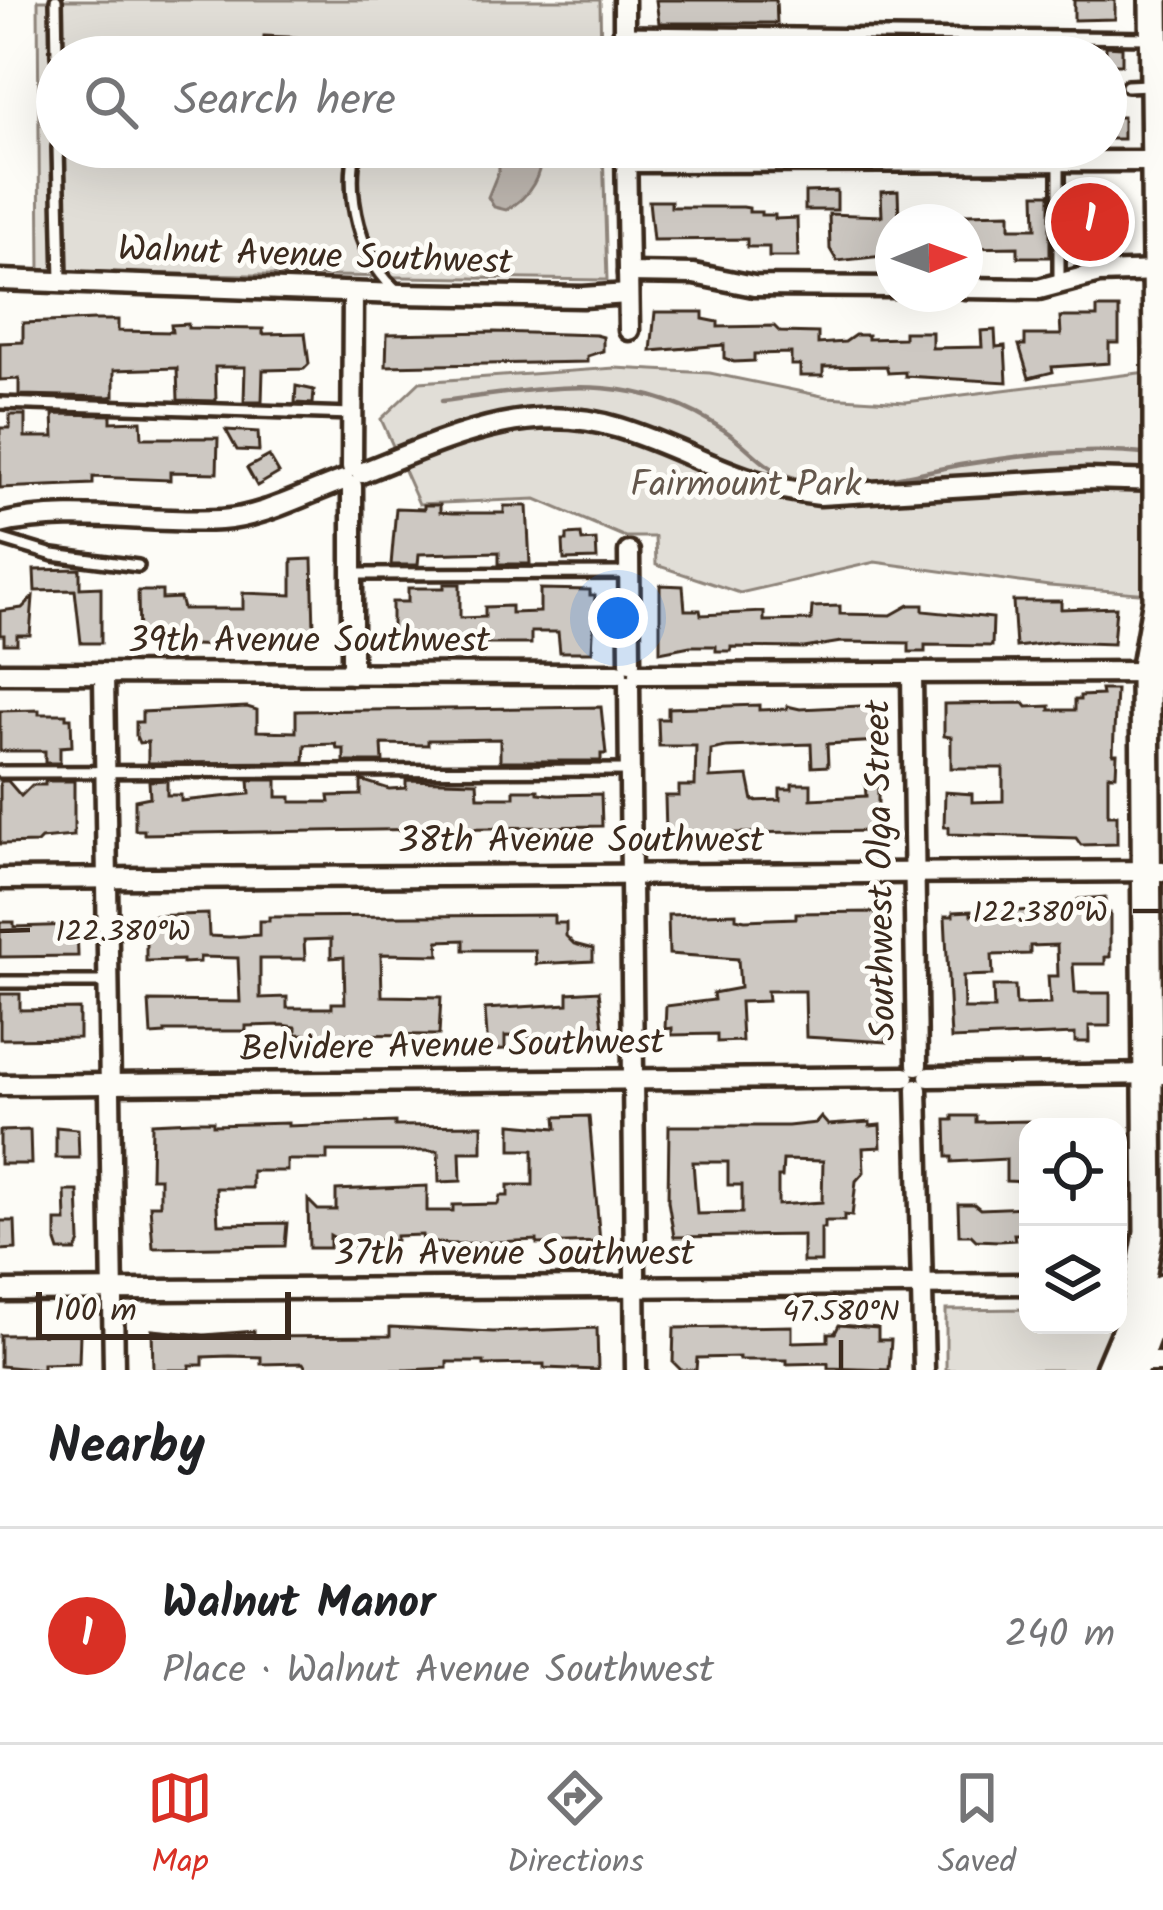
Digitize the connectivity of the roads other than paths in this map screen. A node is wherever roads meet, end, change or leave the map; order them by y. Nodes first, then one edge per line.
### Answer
1 (56, 0) edge
2 (623, 0) edge
3 (1154, 0) edge
4 (624, 32) junction
5 (57, 36) edge
6 (624, 36) edge
7 (918, 36) edge
8 (1127, 38) edge
9 (1158, 38) edge
10 (1127, 161) edge
11 (1160, 161) edge
12 (58, 168) edge
13 (353, 168) edge
14 (626, 168) edge
15 (1059, 168) edge
16 (628, 273) junction
17 (0, 280) edge
18 (61, 281) junction
19 (1059, 286) junction
20 (1160, 286) edge
21 (875, 287) edge
22 (983, 288) edge
23 (353, 293) junction
24 (400, 294) junction
25 (628, 294) junction
26 (629, 330) dead end
27 (0, 403) edge
28 (352, 414) junction
29 (352, 476) junction
30 (1163, 481) edge
31 (0, 524) edge
32 (0, 539) edge
33 (628, 552) dead end
34 (138, 566) dead end
35 (352, 574) junction
36 (629, 574) junction
37 (1158, 599) junction
38 (1163, 638) edge
39 (1154, 672) edge
40 (0, 673) edge
41 (352, 674) junction
42 (629, 674) junction
43 (912, 674) junction
44 (104, 675) junction
45 (1154, 703) edge
46 (105, 770) junction
47 (631, 770) junction
48 (0, 772) edge
49 (916, 872) junction
50 (1155, 872) edge
51 (632, 874) junction
52 (107, 878) junction
53 (0, 879) edge
54 (0, 982) edge
55 (108, 982) junction
56 (1156, 1074) edge
57 (917, 1077) junction
58 (634, 1078) junction
59 (110, 1084) junction
60 (0, 1085) edge
61 (923, 1283) junction
62 (1019, 1284) edge
63 (635, 1287) junction
64 (1146, 1289) edge
65 (0, 1291) edge
66 (113, 1291) junction
67 (1136, 1366) edge
68 (114, 1370) edge
69 (636, 1370) edge
70 (924, 1370) edge

1 - 5 lane
2 - 4 street
3 - 9 main road
4 - 6 street
4 - 7 lane
8 - 9 lane
9 - 11 main road
10 - 11 street
11 - 20 main road
12 - 18 lane
13 - 24 lane
14 - 16 street
15 - 19 lane
16 - 21 street
16 - 25 street
17 - 18 street, Walnut Avenue Southwest
18 - 23 street, Walnut Avenue Southwest
19 - 20 street
19 - 22 street
20 - 37 main road, bridge
23 - 24 street, Walnut Avenue Southwest
23 - 28 street
24 - 25 street, Walnut Avenue Southwest
25 - 26 street
27 - 28 lane
28 - 29 street
29 - 30 street
29 - 31 street
29 - 35 street
32 - 34 lane
33 - 36 street
35 - 36 lane
35 - 41 street
36 - 42 street
37 - 38 main road
37 - 39 main road
39 - 43 street, 39th Avenue Southwest
39 - 45 main road
40 - 44 street, 39th Avenue Southwest
41 - 42 street, 39th Avenue Southwest
41 - 44 street, 39th Avenue Southwest
42 - 43 street, 39th Avenue Southwest
42 - 47 street
43 - 49 street, Southwest Olga Street
44 - 46 street
45 - 50 main road
46 - 47 lane
46 - 48 lane
46 - 52 street
47 - 51 street
49 - 50 street, 38th Avenue Southwest
49 - 51 street, 38th Avenue Southwest
49 - 57 street, Southwest Olga Street
50 - 56 main road
51 - 52 street, 38th Avenue Southwest
51 - 58 street
52 - 53 street, 38th Avenue Southwest
52 - 55 street
54 - 55 lane
55 - 59 street
56 - 57 street, Belvidere Avenue Southwest
56 - 64 main road
57 - 58 street, Belvidere Avenue Southwest
57 - 61 street, Southwest Olga Street
58 - 59 street, Belvidere Avenue Southwest
58 - 63 street
59 - 60 street, Belvidere Avenue Southwest
59 - 66 street
61 - 62 street, 37th Avenue Southwest
61 - 63 street, 37th Avenue Southwest
61 - 70 street, Southwest Olga Street
63 - 66 street, 37th Avenue Southwest
63 - 69 street
64 - 67 main road
65 - 66 street, 37th Avenue Southwest
66 - 68 street

